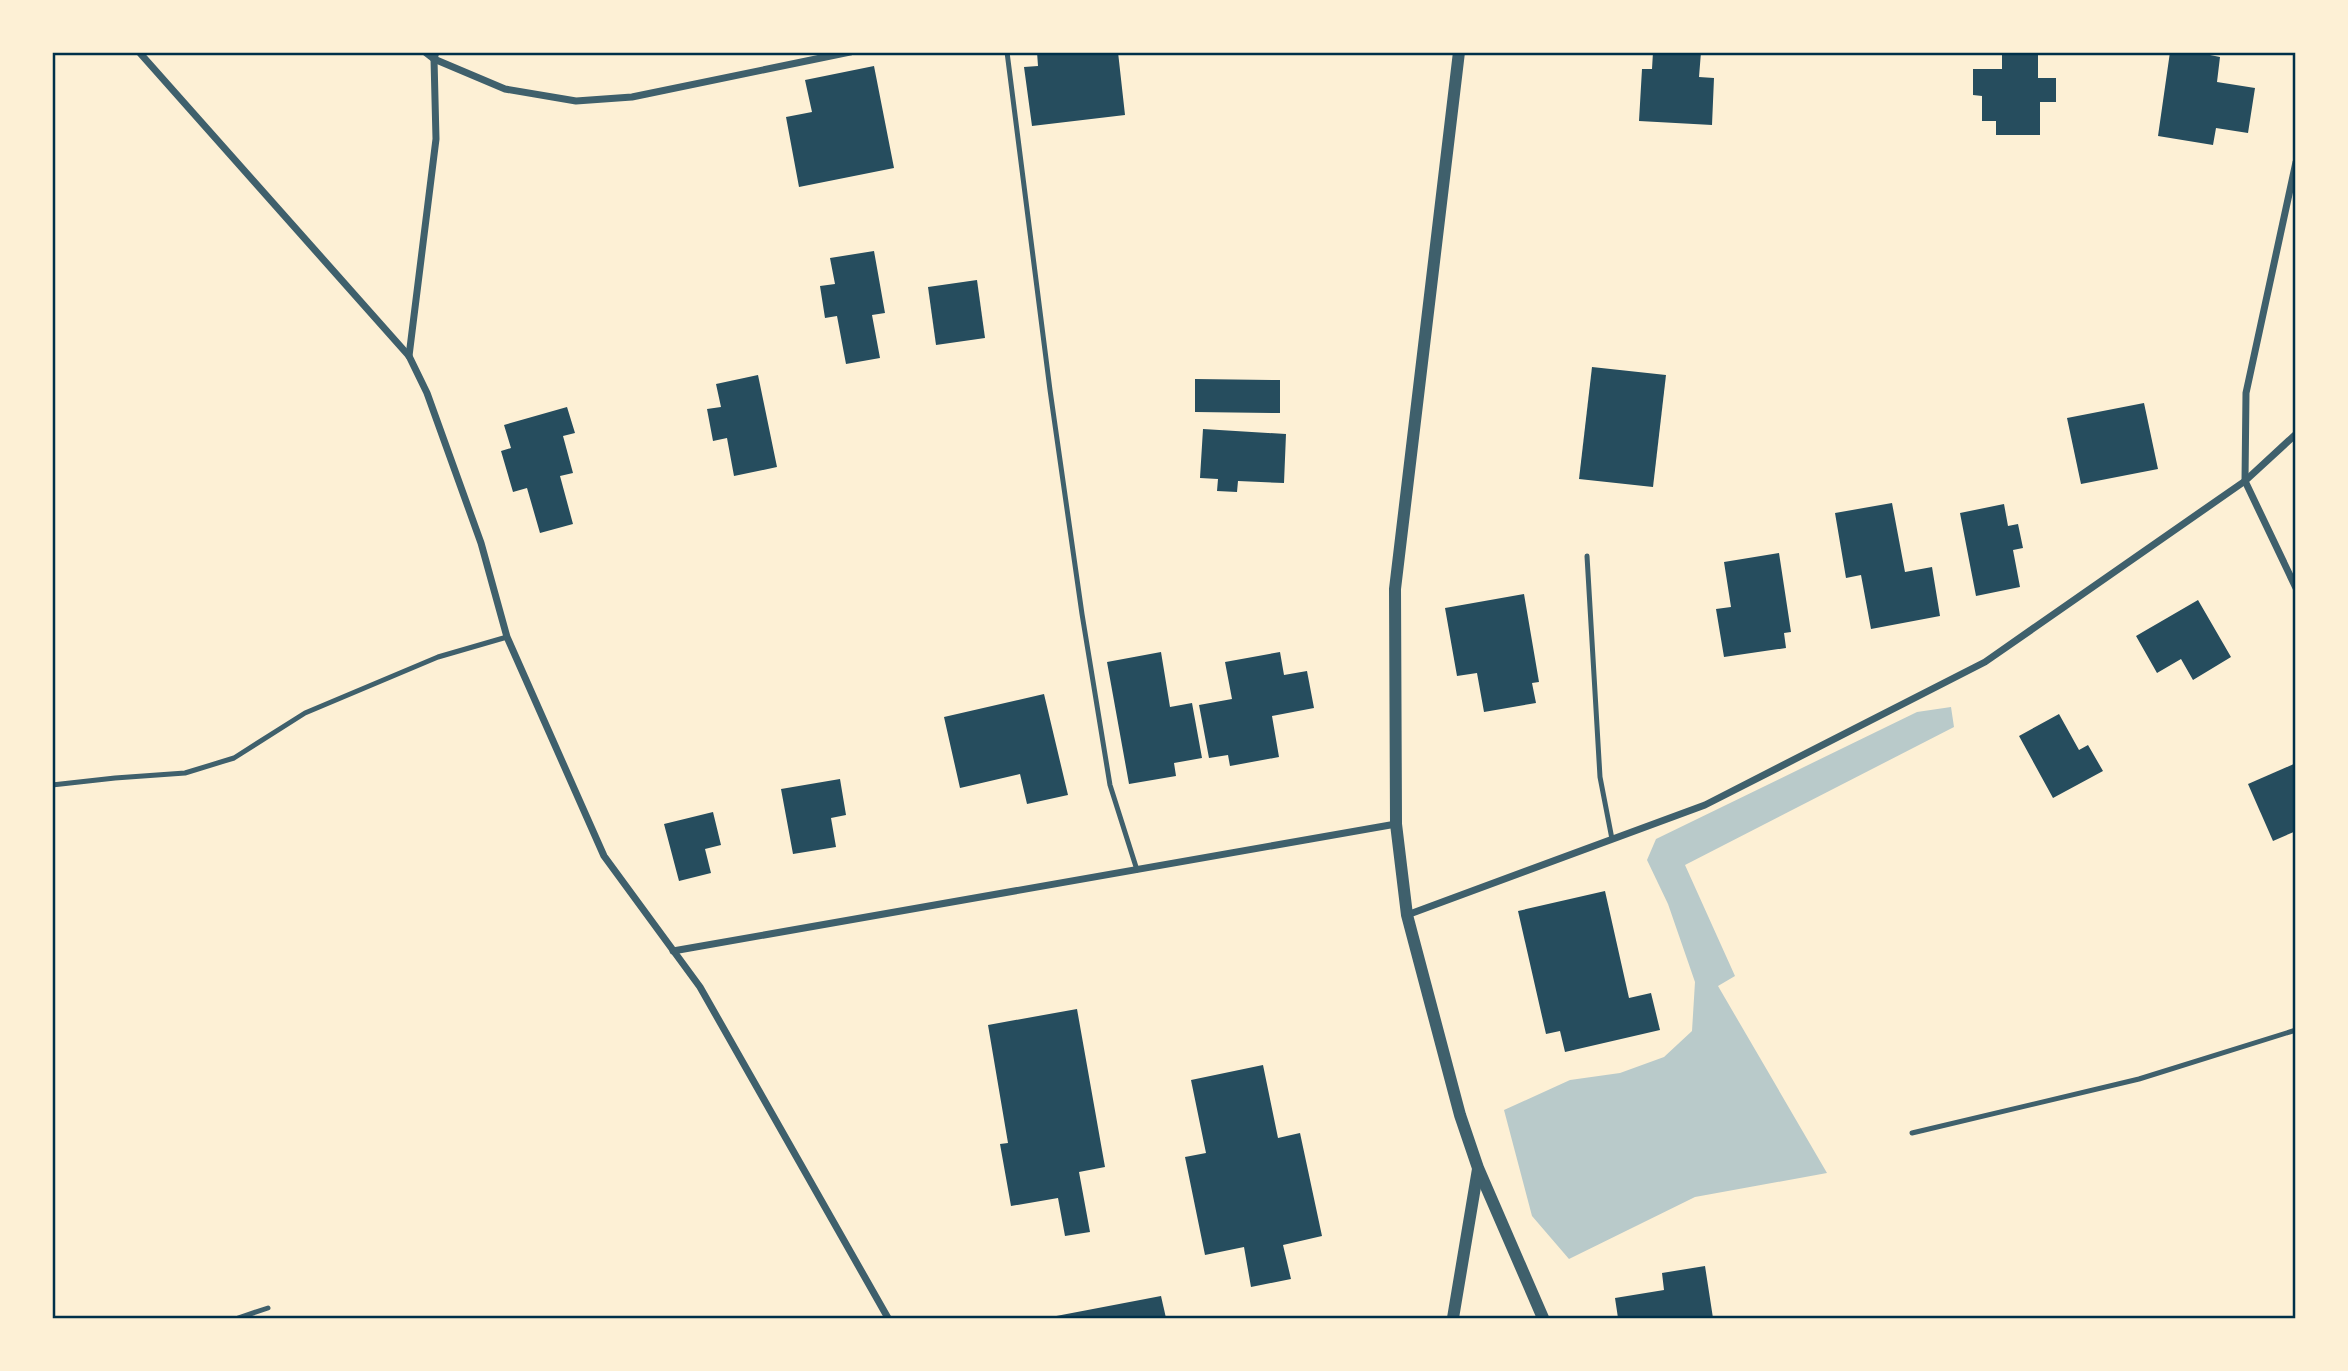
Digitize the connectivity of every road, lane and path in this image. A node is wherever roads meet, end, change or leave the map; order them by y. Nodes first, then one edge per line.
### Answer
1 (139, 52) edge
2 (425, 52) edge
3 (850, 52) edge
4 (1007, 52) edge
5 (1459, 52) edge
6 (435, 56) edge
7 (2295, 162) edge
8 (409, 356) junction
9 (2295, 434) edge
10 (2245, 481) junction
11 (1587, 556) dead end
12 (2295, 588) edge
13 (507, 637) junction
14 (52, 785) edge
15 (1396, 824) junction
16 (1612, 839) junction
17 (1138, 870) junction
18 (1407, 915) junction
19 (673, 951) junction
20 (2295, 1030) edge
21 (1912, 1133) dead end
22 (1478, 1168) junction
23 (268, 1308) dead end
24 (238, 1318) edge
25 (888, 1318) edge
26 (1452, 1318) edge
27 (1543, 1318) edge

1 - 8 street
2 - 6 street
3 - 6 street
4 - 17 lane
5 - 15 street
6 - 8 street
7 - 10 street
8 - 13 street
9 - 10 street
10 - 12 street
10 - 16 street
11 - 16 lane
13 - 14 lane
13 - 19 street
15 - 17 street
15 - 18 street
16 - 18 street
17 - 19 street
18 - 22 street
19 - 25 street
20 - 21 lane
22 - 26 street
22 - 27 street
23 - 24 lane

